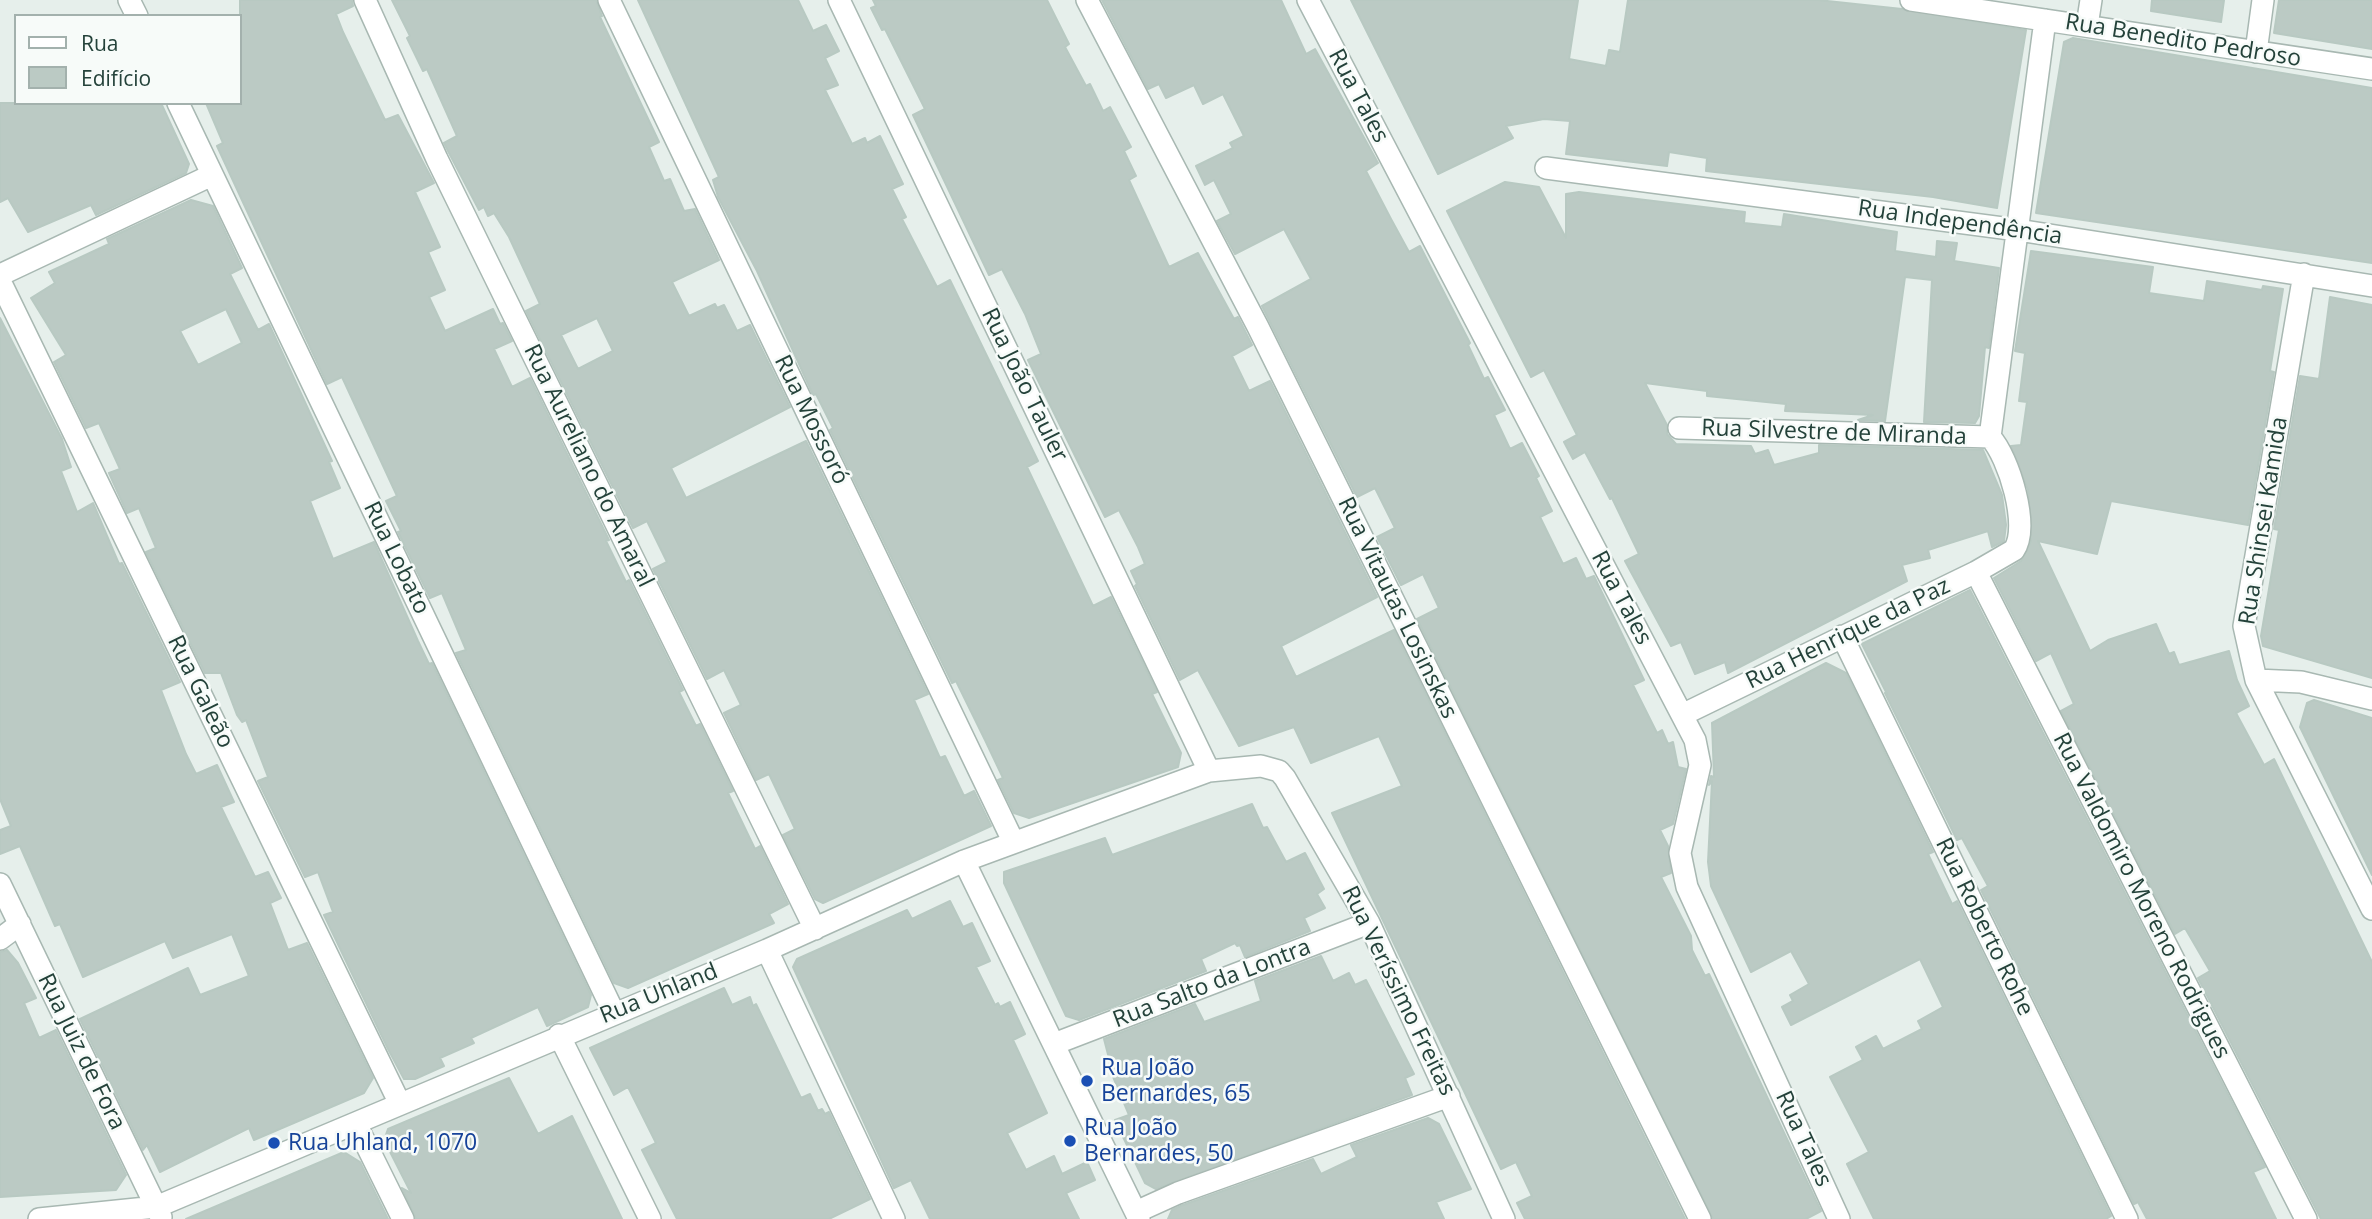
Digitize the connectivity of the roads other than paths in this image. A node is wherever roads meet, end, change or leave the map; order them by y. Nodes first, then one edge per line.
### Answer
1 (365, 0) edge
2 (608, 0) edge
3 (839, 0) edge
4 (1087, 0) edge
5 (1308, 0) edge
6 (1911, 0) edge
7 (2091, 0) edge
8 (2263, 0) edge
9 (2045, 20) junction
10 (2087, 26) junction
11 (2256, 52) junction
12 (2372, 69) edge
13 (179, 105) edge
14 (1546, 168) dead end
15 (212, 175) junction
16 (2018, 230) junction
17 (2304, 274) junction
18 (0, 275) edge
19 (0, 281) edge
20 (2372, 286) edge
21 (1679, 428) dead end
22 (1990, 437) junction
23 (1976, 572) junction
24 (1842, 636) junction
25 (2256, 680) junction
26 (2372, 699) edge
27 (1682, 715) junction
28 (1209, 771) junction
29 (1279, 771) joint
30 (1013, 841) junction
31 (964, 861) junction
32 (0, 884) edge
33 (2372, 909) edge
34 (1369, 923) junction
35 (20, 925) junction
36 (815, 929) junction
37 (0, 939) edge
38 (767, 950) junction
39 (614, 1013) junction
40 (559, 1035) junction
41 (1054, 1044) junction
42 (1449, 1096) junction
43 (400, 1104) junction
44 (356, 1124) junction
45 (159, 1213) edge
46 (1137, 1216) edge
47 (39, 1219) edge
48 (403, 1219) edge
49 (650, 1219) edge
50 (894, 1219) edge
51 (1504, 1219) edge
52 (1700, 1219) edge
53 (1839, 1219) edge
54 (2127, 1219) edge
55 (2306, 1219) edge

1 - 36 street, Rua Aureliano do Amaral
2 - 30 street, Rua Mossoró
3 - 28 street, Rua João Tauler
4 - 52 street, Rua Vitautas Losinskas
5 - 27 street, Rua Tales
6 - 9 street, Rua Benedito Pedroso
7 - 10 street
8 - 11 street
9 - 10 street, Rua Benedito Pedroso
9 - 16 street
10 - 11 street, Rua Benedito Pedroso
11 - 12 street, Rua Benedito Pedroso
13 - 15 street, Rua Lobato
14 - 16 street, Rua Independência
15 - 18 street
15 - 39 street, Rua Lobato
16 - 17 street, Rua Independência
16 - 22 street
17 - 20 street, Rua Independência
17 - 25 street, Rua Shinsei Kamida
19 - 43 street, Rua Galeão
21 - 22 street, Rua Silvestre de Miranda
22 - 23 street, Rua Henrique da Paz
23 - 24 street, Rua Henrique da Paz
23 - 55 street, Rua Valdomiro Moreno Rodrigues
24 - 27 street, Rua Henrique da Paz
24 - 54 street, Rua Roberto Rohe
25 - 26 street
25 - 33 street, Rua Shinsei Kamida
27 - 53 street, Rua Tales
28 - 29 street, Rua Uhland
28 - 30 street, Rua Uhland
29 - 34 street, Rua Veríssimo Freitas
30 - 31 street, Rua Uhland
31 - 36 street, Rua Uhland
31 - 41 street
32 - 35 street, Rua Juiz de Fora
34 - 41 street, Rua Salto da Lontra
34 - 42 street, Rua Veríssimo Freitas
35 - 37 street
35 - 45 street, Rua Juiz de Fora
36 - 38 street, Rua Uhland
38 - 39 street, Rua Uhland
38 - 50 street
39 - 40 street, Rua Uhland
40 - 43 street, Rua Uhland
40 - 49 street
41 - 46 street
42 - 46 street
42 - 51 street, Rua Veríssimo Freitas
43 - 44 street, Rua Uhland
44 - 45 street, Rua Uhland
44 - 48 street
45 - 47 street, Rua Uhland

